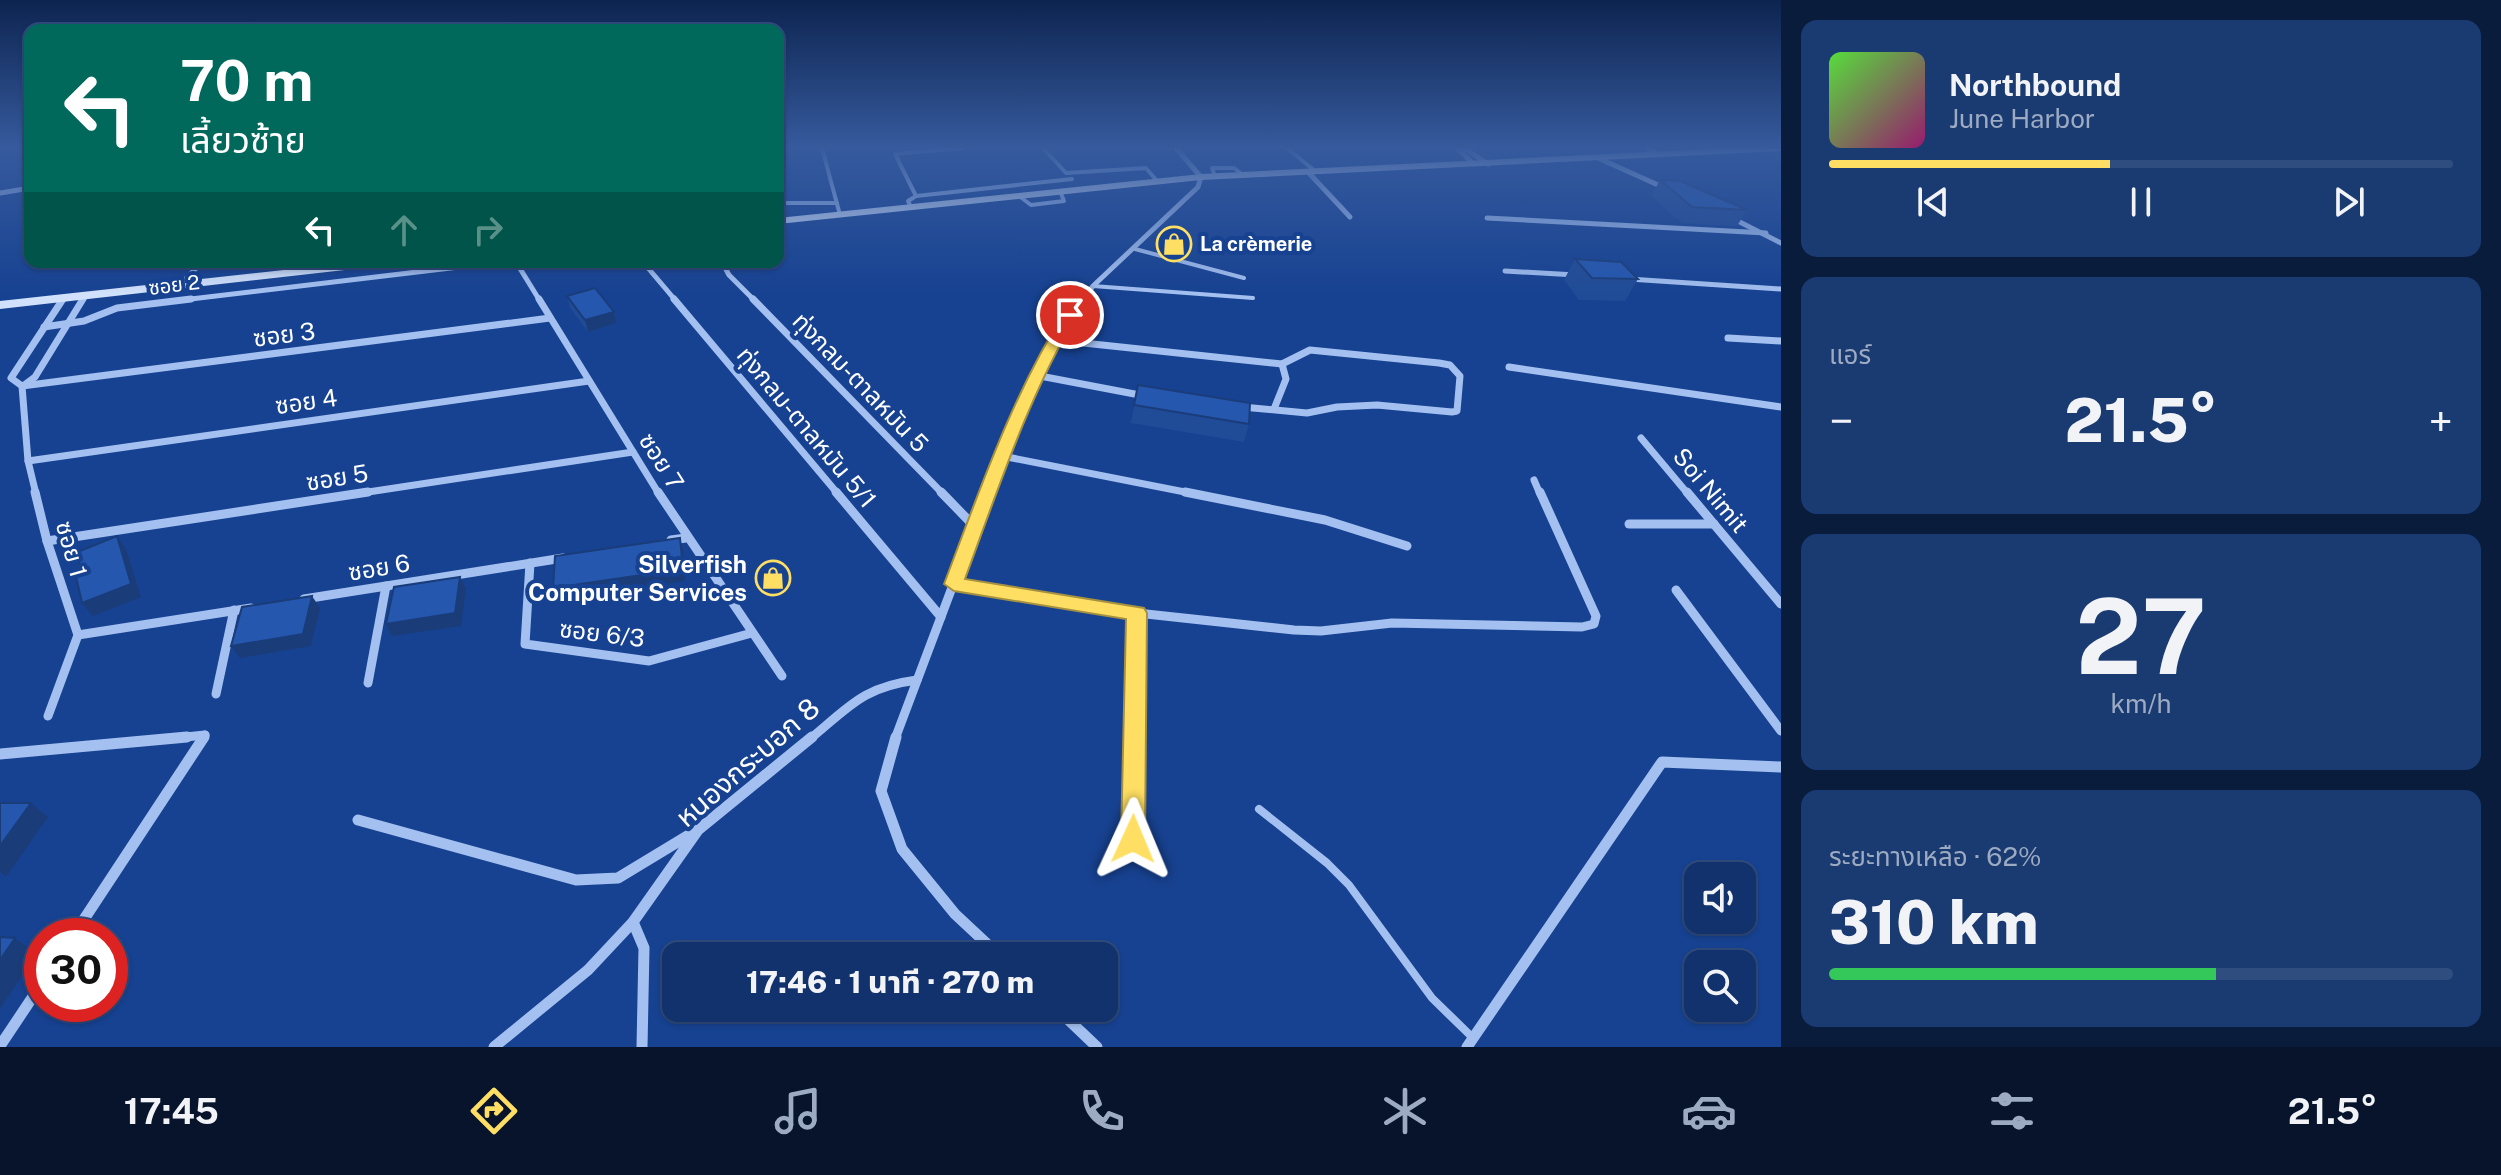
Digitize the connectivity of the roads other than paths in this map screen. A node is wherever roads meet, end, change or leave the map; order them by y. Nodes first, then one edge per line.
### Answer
1 (835, 197) edge
2 (912, 197) edge
3 (942, 197) edge
4 (1008, 197) edge
5 (1191, 197) edge
6 (1333, 197) edge
7 (993, 198) joint
8 (914, 202) junction
9 (784, 204) edge
10 (838, 209) junction
11 (1724, 214) edge
12 (1350, 217) dead end
13 (1487, 218) dead end
14 (784, 220) edge
15 (1766, 233) junction
16 (1781, 243) edge
17 (1135, 249) junction
18 (196, 268) edge
19 (334, 268) edge
20 (451, 268) edge
21 (520, 268) edge
22 (648, 268) edge
23 (725, 268) edge
24 (1505, 271) dead end
25 (1582, 276) edge
26 (1244, 278) dead end
27 (1612, 278) edge
28 (180, 285) junction
29 (1093, 286) junction
30 (1781, 289) edge
31 (86, 295) junction
32 (64, 297) junction
33 (1253, 298) dead end
34 (0, 305) edge
35 (550, 318) junction
36 (67, 323) junction
37 (44, 327) junction
38 (1728, 338) dead end
39 (1055, 340) junction
40 (1781, 341) edge
41 (1282, 364) junction
42 (1509, 367) dead end
43 (1040, 376) junction
44 (11, 378) junction
45 (0, 381) edge
46 (589, 381) junction
47 (22, 386) junction
48 (1148, 396) edge
49 (1226, 406) edge
50 (1781, 407) edge
51 (1274, 409) junction
52 (1641, 438) dead end
53 (633, 452) junction
54 (1002, 456) junction
55 (28, 461) junction
56 (1534, 480) dead end
57 (1629, 524) dead end
58 (1714, 524) junction
59 (975, 527) junction
60 (686, 538) junction
61 (47, 541) junction
62 (655, 543) edge
63 (1407, 546) dead end
64 (577, 555) edge
65 (530, 563) junction
66 (954, 584) junction
67 (386, 586) junction
68 (1676, 590) dead end
69 (295, 601) edge
70 (1781, 604) edge
71 (265, 606) edge
72 (234, 610) junction
73 (1137, 613) junction
74 (941, 617) junction
75 (752, 633) junction
76 (78, 635) junction
77 (782, 676) dead end
78 (917, 680) junction
79 (368, 683) dead end
80 (216, 694) dead end
81 (48, 716) dead end
82 (1781, 731) edge
83 (0, 754) edge
84 (1781, 767) edge
85 (1259, 809) dead end
86 (358, 820) dead end
87 (698, 830) junction
88 (1133, 839) dead end
89 (85, 918) edge
90 (633, 922) junction
91 (985, 942) edge
92 (24, 1010) edge
93 (1071, 1022) edge
94 (1470, 1042) edge
95 (0, 1046) edge
96 (494, 1047) edge
97 (642, 1047) edge
98 (1097, 1047) edge

1 - 10 lane
2 - 8 lane
3 - 8 lane
4 - 7 street
5 - 17 street
6 - 12 street
7 - 8 street
8 - 10 street
9 - 10 lane
10 - 14 street
11 - 15 street
13 - 15 street
15 - 16 street
17 - 26 lane
17 - 29 street
18 - 28 street
19 - 28 street
20 - 36 street, ซอย 2
21 - 35 street, ซอย 7
22 - 74 street, ทุ่งกลม-ตาลหมัน 5/1
23 - 59 street, ทุ่งกลม-ตาลหมัน 5
24 - 25 street
27 - 30 street
28 - 31 street
29 - 33 lane
29 - 39 street
31 - 32 street
31 - 36 street
32 - 34 street
32 - 37 street
35 - 46 street, ซอย 7
35 - 47 street, ซอย 3
36 - 37 street, ซอย 2
36 - 47 street
37 - 44 street
38 - 40 street
39 - 41 street
39 - 43 street
41 - 51 street
41 - 51 street
42 - 50 street
43 - 48 street
43 - 54 street
44 - 45 street
44 - 47 street
46 - 53 street, ซอย 7
46 - 55 street, ซอย 4
47 - 55 street, ซอย 1
49 - 51 street
52 - 58 street, Soi Nimit
53 - 60 street, ซอย 7
53 - 61 street, ซอย 5
54 - 59 street
54 - 63 street
55 - 61 street, ซอย 1
56 - 73 street
57 - 58 street
58 - 70 street, Soi Nimit
59 - 66 street
60 - 62 street
60 - 75 street, ซอย 7
61 - 76 street, ซอย 1
64 - 65 street, ซอย 6
65 - 67 street, ซอย 6
65 - 75 street, ซอย 6/3
66 - 73 street
66 - 74 street
67 - 69 street, ซอย 6
67 - 79 street
68 - 82 street
71 - 72 street
72 - 76 street
72 - 80 street
73 - 88 street
74 - 78 street
75 - 77 street, ซอย 7
76 - 81 street
78 - 87 street, หนองกระบอก 8
78 - 91 street
83 - 89 street
84 - 94 street
85 - 94 lane
86 - 87 street
87 - 90 street, หนองกระบอก 8
90 - 96 street, หนองกระบอก 8
90 - 97 street
92 - 95 street
93 - 98 street

